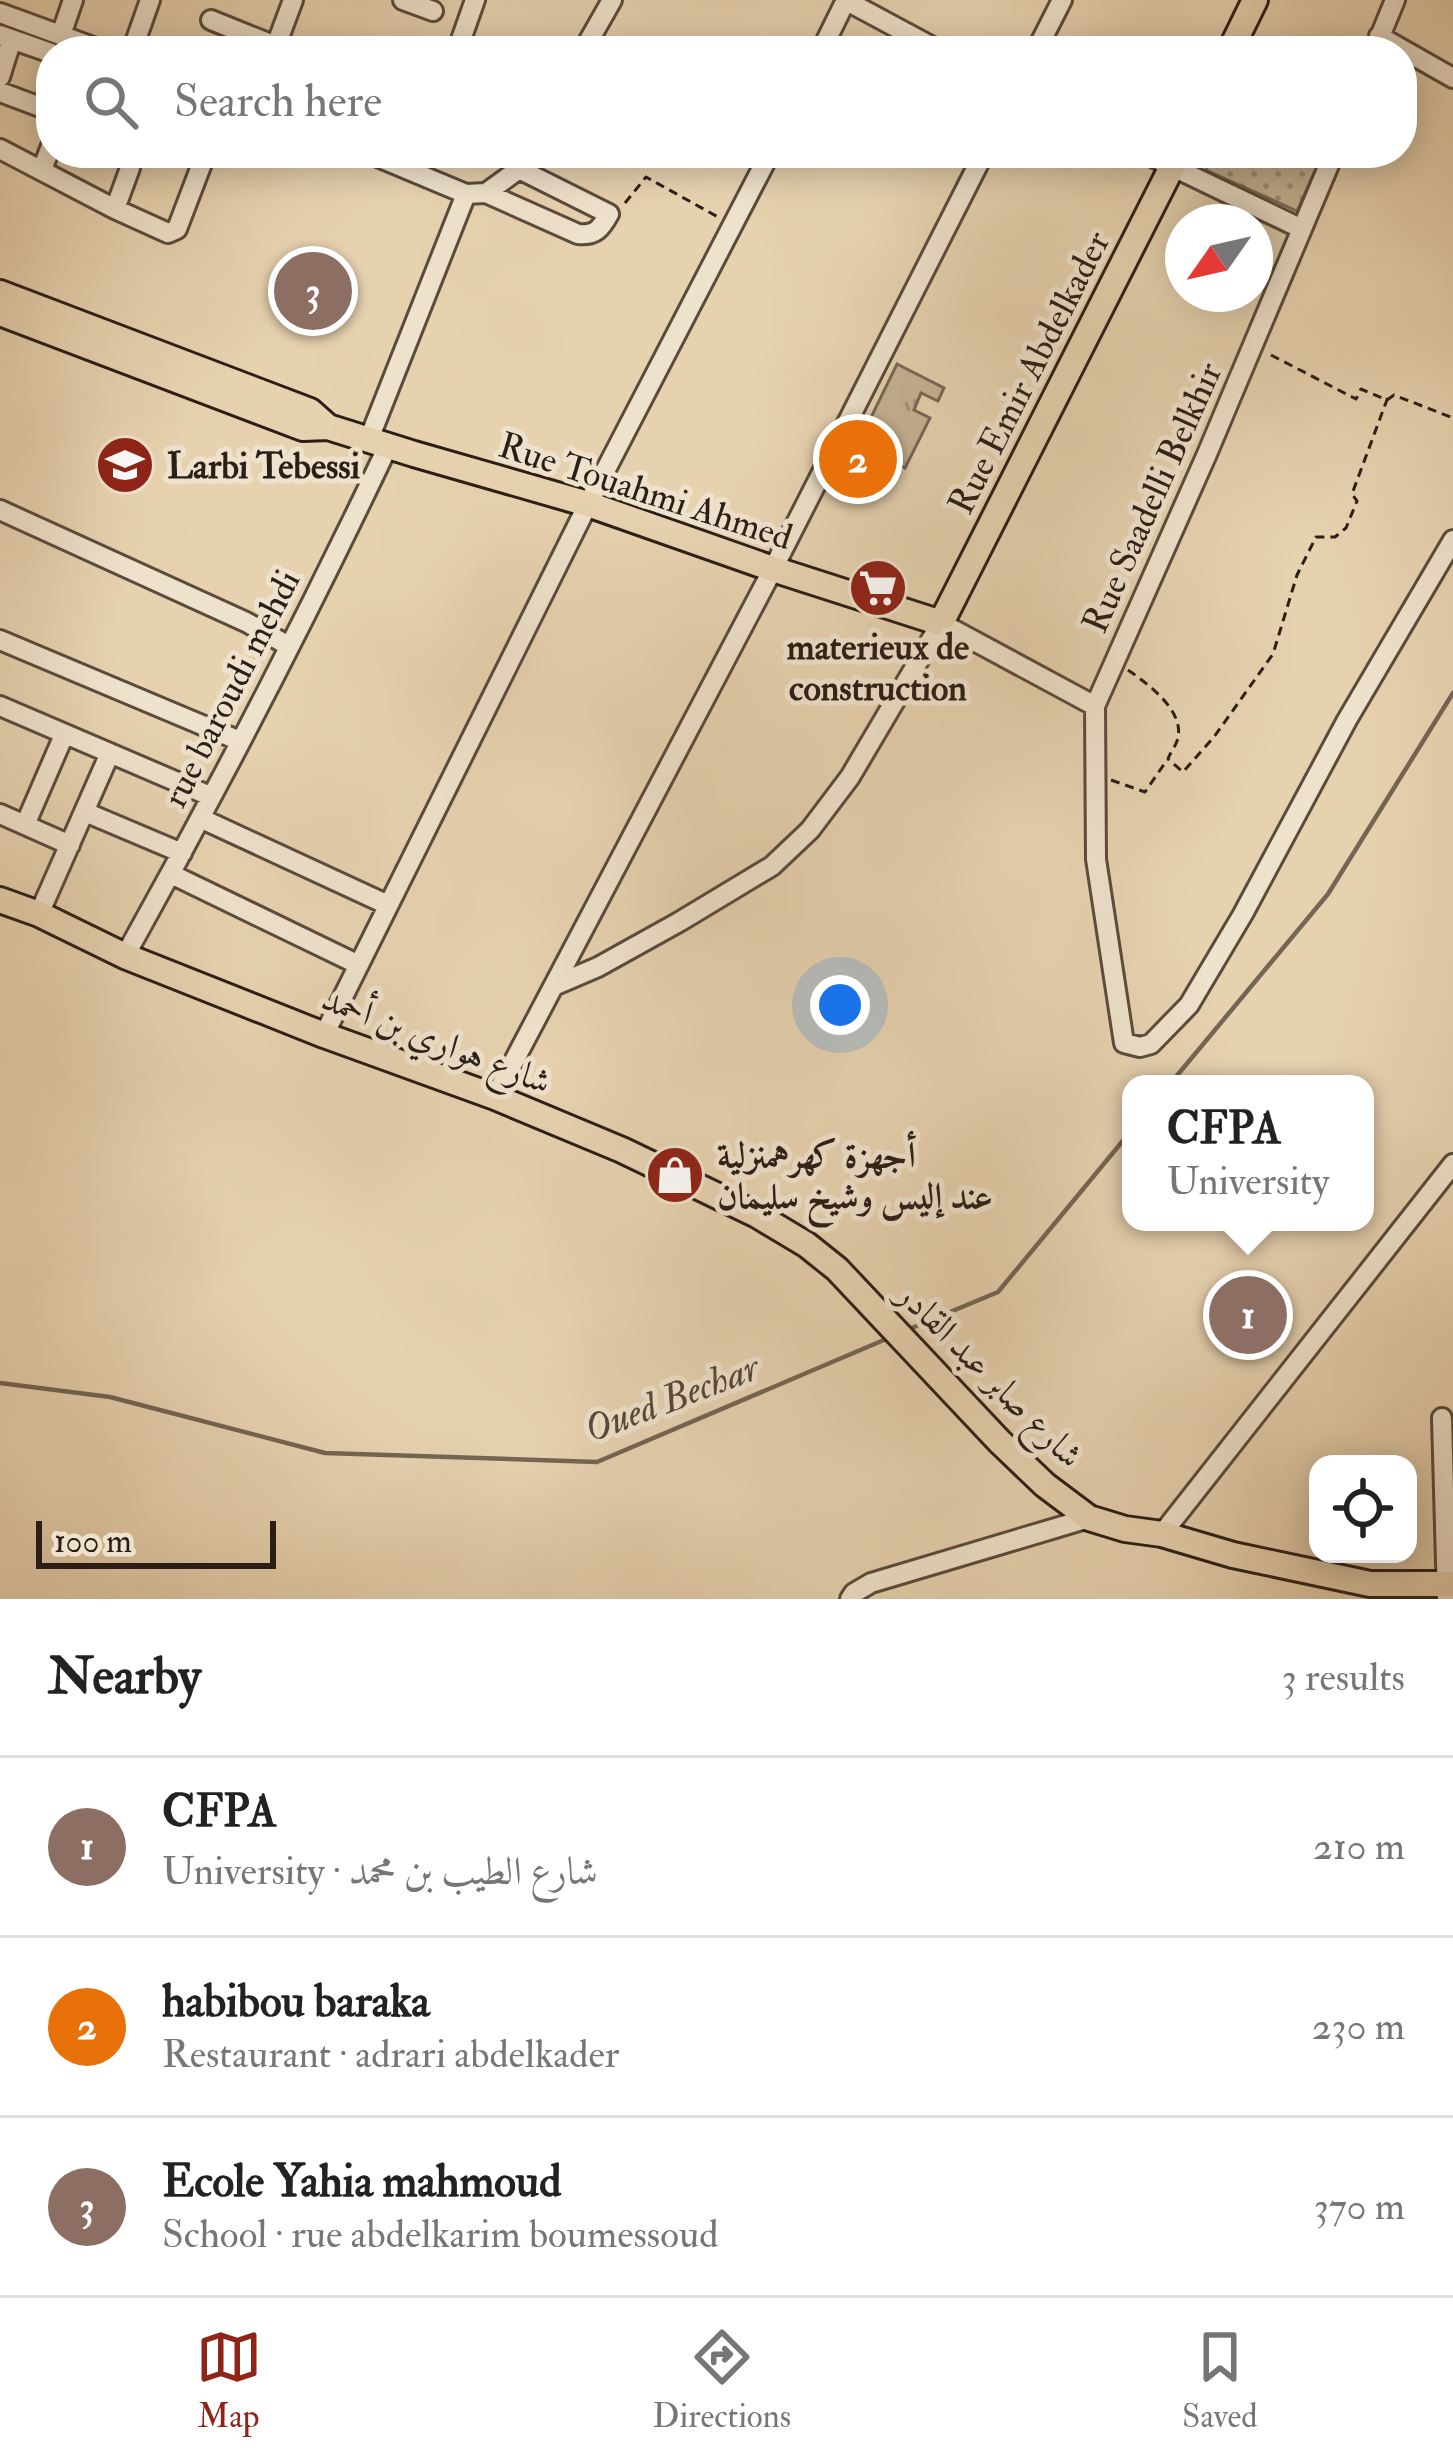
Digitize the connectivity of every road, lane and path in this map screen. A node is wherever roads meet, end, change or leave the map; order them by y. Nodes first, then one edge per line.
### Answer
1 (73, 0) edge
2 (150, 0) edge
3 (293, 0) edge
4 (403, 0) edge
5 (475, 0) edge
6 (612, 0) edge
7 (846, 0) edge
8 (1062, 0) edge
9 (1255, 0) edge
10 (1395, 0) edge
11 (433, 11) dead end
12 (0, 13) edge
13 (211, 20) dead end
14 (42, 36) edge
15 (59, 36) edge
16 (137, 36) edge
17 (249, 36) edge
18 (283, 36) edge
19 (462, 36) edge
20 (592, 36) edge
21 (828, 36) edge
22 (912, 36) edge
23 (1044, 36) edge
24 (1237, 36) edge
25 (1379, 36) edge
26 (6, 37) edge
27 (36, 41) edge
28 (1417, 62) edge
29 (0, 77) edge
30 (1453, 78) edge
31 (0, 92) edge
32 (36, 105) edge
33 (0, 149) edge
34 (36, 167) edge
35 (38, 168) edge
36 (130, 168) edge
37 (199, 168) edge
38 (429, 168) edge
39 (513, 168) edge
40 (534, 168) edge
41 (762, 168) edge
42 (976, 168) edge
43 (1171, 168) edge
44 (1190, 168) edge
45 (1328, 168) edge
46 (42, 170) joint
47 (476, 193) junction
48 (115, 209) junction
49 (609, 214) junction
50 (733, 226) junction
51 (1302, 229) junction
52 (0, 293) edge
53 (0, 313) edge
54 (1253, 346) junction
55 (1388, 397) junction
56 (1453, 418) edge
57 (328, 427) junction
58 (378, 442) junction
59 (588, 504) junction
60 (0, 510) edge
61 (1453, 540) edge
62 (773, 569) junction
63 (941, 622) junction
64 (0, 640) edge
65 (289, 646) junction
66 (1115, 661) junction
67 (0, 706) edge
68 (1095, 706) junction
69 (64, 735) junction
70 (240, 741) junction
71 (110, 754) junction
72 (1168, 759) junction
73 (1094, 775) junction
74 (210, 796) junction
75 (85, 812) junction
76 (0, 814) edge
77 (200, 818) junction
78 (25, 825) junction
79 (70, 845) junction
80 (182, 853) junction
81 (171, 874) junction
82 (0, 900) edge
83 (388, 905) junction
84 (39, 914) junction
85 (125, 956) junction
86 (358, 965) junction
87 (556, 985) junction
88 (324, 1034) junction
89 (495, 1096) junction
90 (1453, 1164) edge
91 (837, 1269) joint
92 (1442, 1418) dead end
93 (1089, 1518) junction
94 (1162, 1534) junction
95 (1449, 1589) edge
96 (854, 1597) edge

1 - 15 street
2 - 16 street
3 - 18 street
4 - 11 street
5 - 19 street
6 - 20 street
7 - 21 street
7 - 22 street
8 - 23 street
9 - 24 main road
10 - 25 street
12 - 14 street
13 - 17 street
26 - 27 street
26 - 29 street
28 - 30 street
31 - 32 street
33 - 34 street
35 - 46 street
36 - 48 street
37 - 48 street
38 - 47 street
39 - 47 street
40 - 49 street
41 - 50 street
42 - 62 street
43 - 63 main road, Rue Emir Abdelkader
44 - 51 street
45 - 51 street, Rue Saadelli Belkhir
46 - 48 street
47 - 49 street
47 - 58 street, rue baroudi mehdi
49 - 50 path
50 - 59 street
51 - 54 street, Rue Saadelli Belkhir
52 - 57 main road
53 - 57 main road
54 - 55 path
54 - 66 street, Rue Saadelli Belkhir
55 - 56 path
55 - 72 path
57 - 58 main road, Rue Touahmi Ahmed
58 - 59 main road, Rue Touahmi Ahmed
58 - 65 street, rue baroudi mehdi
59 - 62 main road, Rue Touahmi Ahmed
59 - 83 street
60 - 65 street
61 - 73 street
62 - 63 main road, Rue Touahmi Ahmed
62 - 87 street
63 - 68 street
63 - 87 street
64 - 70 street
65 - 70 street, rue baroudi mehdi
66 - 68 street, Rue Saadelli Belkhir
66 - 72 path
67 - 69 street
68 - 73 street
69 - 71 street
69 - 78 street
70 - 74 street, rue baroudi mehdi
71 - 74 street
71 - 75 street
72 - 73 path
74 - 77 street, rue baroudi mehdi
75 - 79 street
75 - 80 street
76 - 78 street
77 - 80 street, rue baroudi mehdi
77 - 83 street
78 - 79 street
79 - 84 street
80 - 81 street, rue baroudi mehdi
81 - 85 street, rue baroudi mehdi
81 - 86 street
82 - 84 main road, شارع هواري بن أحمد
83 - 86 street
84 - 85 main road, شارع هواري بن أحمد
85 - 88 main road, شارع هواري بن أحمد
86 - 88 street
87 - 89 street
88 - 89 main road, شارع هواري بن أحمد
89 - 91 main road, شارع هواري بن أحمد
90 - 94 street
91 - 93 main road, شارع صابر عبد القادر
92 - 95 street
93 - 94 main road, شارع صابر عبد القادر
93 - 96 street
94 - 95 main road, شارع صابر عبد القادر

